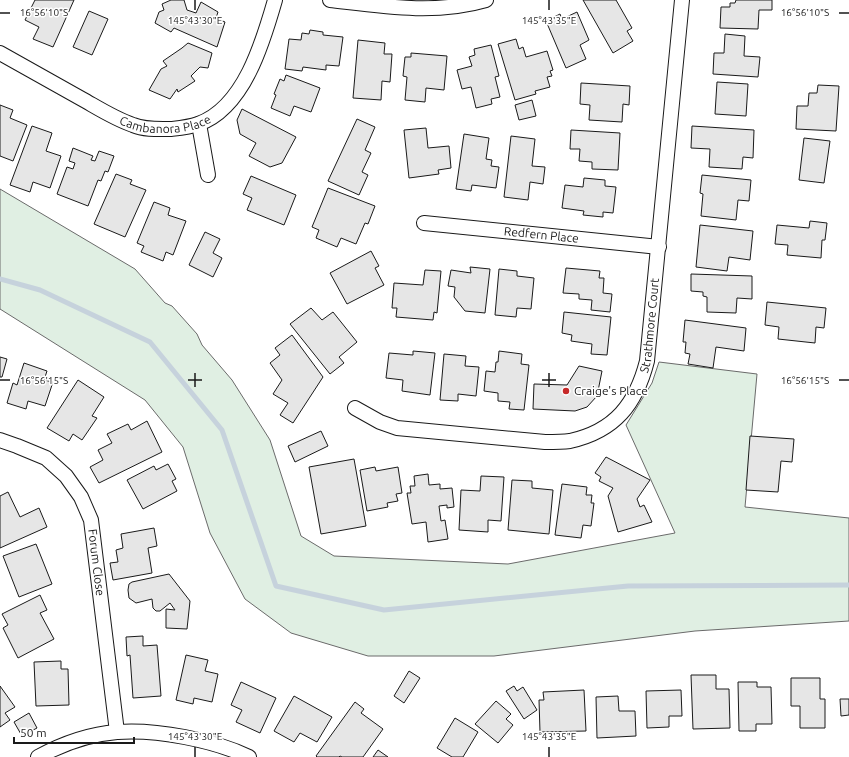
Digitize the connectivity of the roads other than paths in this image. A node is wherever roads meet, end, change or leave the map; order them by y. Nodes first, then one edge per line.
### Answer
1 (275, 0) edge
2 (330, 0) edge
3 (486, 0) edge
4 (682, 0) edge
5 (382, 3) edge
6 (0, 53) edge
7 (198, 124) junction
8 (208, 175) dead end
9 (424, 222) dead end
10 (659, 247) junction
11 (355, 408) dead end
12 (0, 440) edge
13 (117, 732) junction
14 (38, 757) edge
15 (249, 757) edge

1 - 7 street, Cambanora Place
2 - 5 street
3 - 5 street
4 - 10 street, Strathmore Court
6 - 7 street, Cambanora Place
7 - 8 street
9 - 10 street, Redfern Place
10 - 11 street, Strathmore Court
12 - 13 street, Forum Close
13 - 14 street
13 - 15 street

